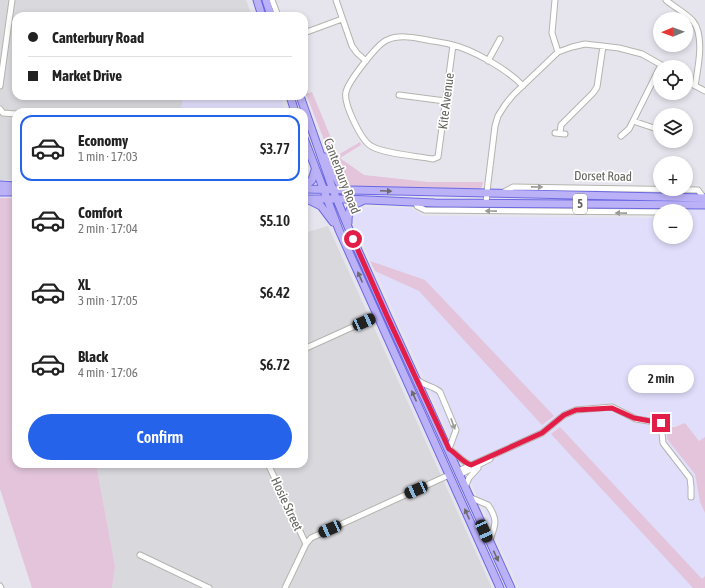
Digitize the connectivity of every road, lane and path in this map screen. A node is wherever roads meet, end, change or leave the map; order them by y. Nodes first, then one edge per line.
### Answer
1 (12, 0) edge
2 (257, 0) edge
3 (266, 0) edge
4 (272, 0) edge
5 (336, 0) edge
6 (555, 0) edge
7 (666, 0) edge
8 (261, 12) edge
9 (270, 12) edge
10 (276, 12) edge
11 (342, 19) junction
12 (308, 32) edge
13 (500, 39) dead end
14 (453, 45) junction
15 (603, 46) junction
16 (558, 52) junction
17 (653, 60) edge
18 (366, 61) junction
19 (488, 61) junction
20 (653, 85) edge
21 (0, 86) edge
22 (523, 86) junction
23 (695, 86) joint
24 (705, 91) edge
25 (399, 95) dead end
26 (445, 101) junction
27 (0, 109) edge
28 (12, 113) edge
29 (308, 116) edge
30 (634, 121) junction
31 (653, 128) edge
32 (560, 133) dead end
33 (621, 136) dead end
34 (314, 137) junction
35 (308, 150) edge
36 (315, 170) junction
37 (308, 184) edge
38 (0, 185) edge
39 (12, 186) edge
40 (308, 188) edge
41 (323, 190) junction
42 (333, 190) junction
43 (347, 190) junction
44 (0, 192) edge
45 (12, 192) edge
46 (486, 194) junction
47 (308, 199) edge
48 (326, 199) junction
49 (336, 199) junction
50 (308, 200) edge
51 (366, 200) junction
52 (705, 200) edge
53 (415, 202) junction
54 (486, 203) junction
55 (551, 203) junction
56 (679, 204) edge
57 (653, 205) edge
58 (559, 212) junction
59 (653, 212) edge
60 (348, 225) junction
61 (339, 230) junction
62 (378, 316) junction
63 (308, 347) edge
64 (408, 364) junction
65 (401, 367) junction
66 (414, 374) junction
67 (449, 449) junction
68 (494, 456) junction
69 (482, 464) junction
70 (471, 465) junction
71 (270, 468) edge
72 (459, 472) junction
73 (450, 475) junction
74 (465, 488) junction
75 (469, 496) junction
76 (691, 497) dead end
77 (489, 542) junction
78 (306, 544) junction
79 (140, 555) dead end
80 (209, 588) edge
81 (286, 588) edge
82 (500, 588) edge
83 (511, 588) edge

1 - 21 street
2 - 8 main road
3 - 9 main road
4 - 10 street
5 - 11 street
6 - 16 street
7 - 23 street
11 - 12 street
11 - 18 street
13 - 19 street
14 - 18 street
14 - 19 street
14 - 26 street, Kite Avenue
15 - 16 street
15 - 17 street
15 - 32 street
16 - 22 street
18 - 26 street, Kite Avenue
19 - 22 street
20 - 30 street
22 - 46 street
23 - 24 street
25 - 26 street
27 - 28 street
29 - 34 main road, Canterbury Road
30 - 31 street
30 - 33 street
34 - 42 main road, Canterbury Road
34 - 43 main road
35 - 36 main road, Canterbury Road
36 - 37 main road
36 - 41 main road, Canterbury Road
38 - 39 main road
40 - 41 main road, Dorset Road / 5
41 - 42 main road, Dorset Road / 5
41 - 48 main road, Canterbury Road
42 - 43 main road, Dorset Road / 5
42 - 49 main road, Canterbury Road
43 -> 46 main road, Dorset Road / 5
44 - 45 main road
46 -> 52 main road, Dorset Road / 5
46 - 54 street
47 - 48 main road, Dorset Road / 5
48 - 49 main road, Dorset Road / 5
48 - 61 main road, Canterbury Road
49 - 51 main road, Dorset Road / 5
49 - 60 main road, Canterbury Road
50 - 61 main road
51 - 53 main road, Dorset Road / 5
51 - 60 main road
52 - 56 main road, Dorset Road / 5
53 - 54 main road, Dorset Road / 5
58 -> 53 street, Dorset Road
54 - 55 main road, Dorset Road / 5
55 - 57 main road, Dorset Road / 5
55 - 58 street
59 -> 58 street, Dorset Road
60 - 64 main road, Canterbury Road
62 -> 61 main road, Canterbury Road
62 - 63 street
62 - 65 main road, Canterbury Road
64 - 65 main road
64 - 66 main road, Canterbury Road
73 -> 65 main road, Canterbury Road
66 - 67 main road, Canterbury Road
66 -> 67 street
67 - 70 street
67 - 72 main road, Canterbury Road
68 - 69 street
68 - 70 street
68 - 76 street
69 - 72 street
69 - 74 street
70 - 72 street
71 - 78 street, Hosie Street
72 - 73 main road
72 - 74 main road, Canterbury Road
73 - 78 street
82 -> 73 main road, Canterbury Road
74 - 75 main road, Canterbury Road
75 - 77 main road, Canterbury Road
75 - 77 street
77 -> 83 main road, Canterbury Road
78 - 81 street
79 - 80 street

